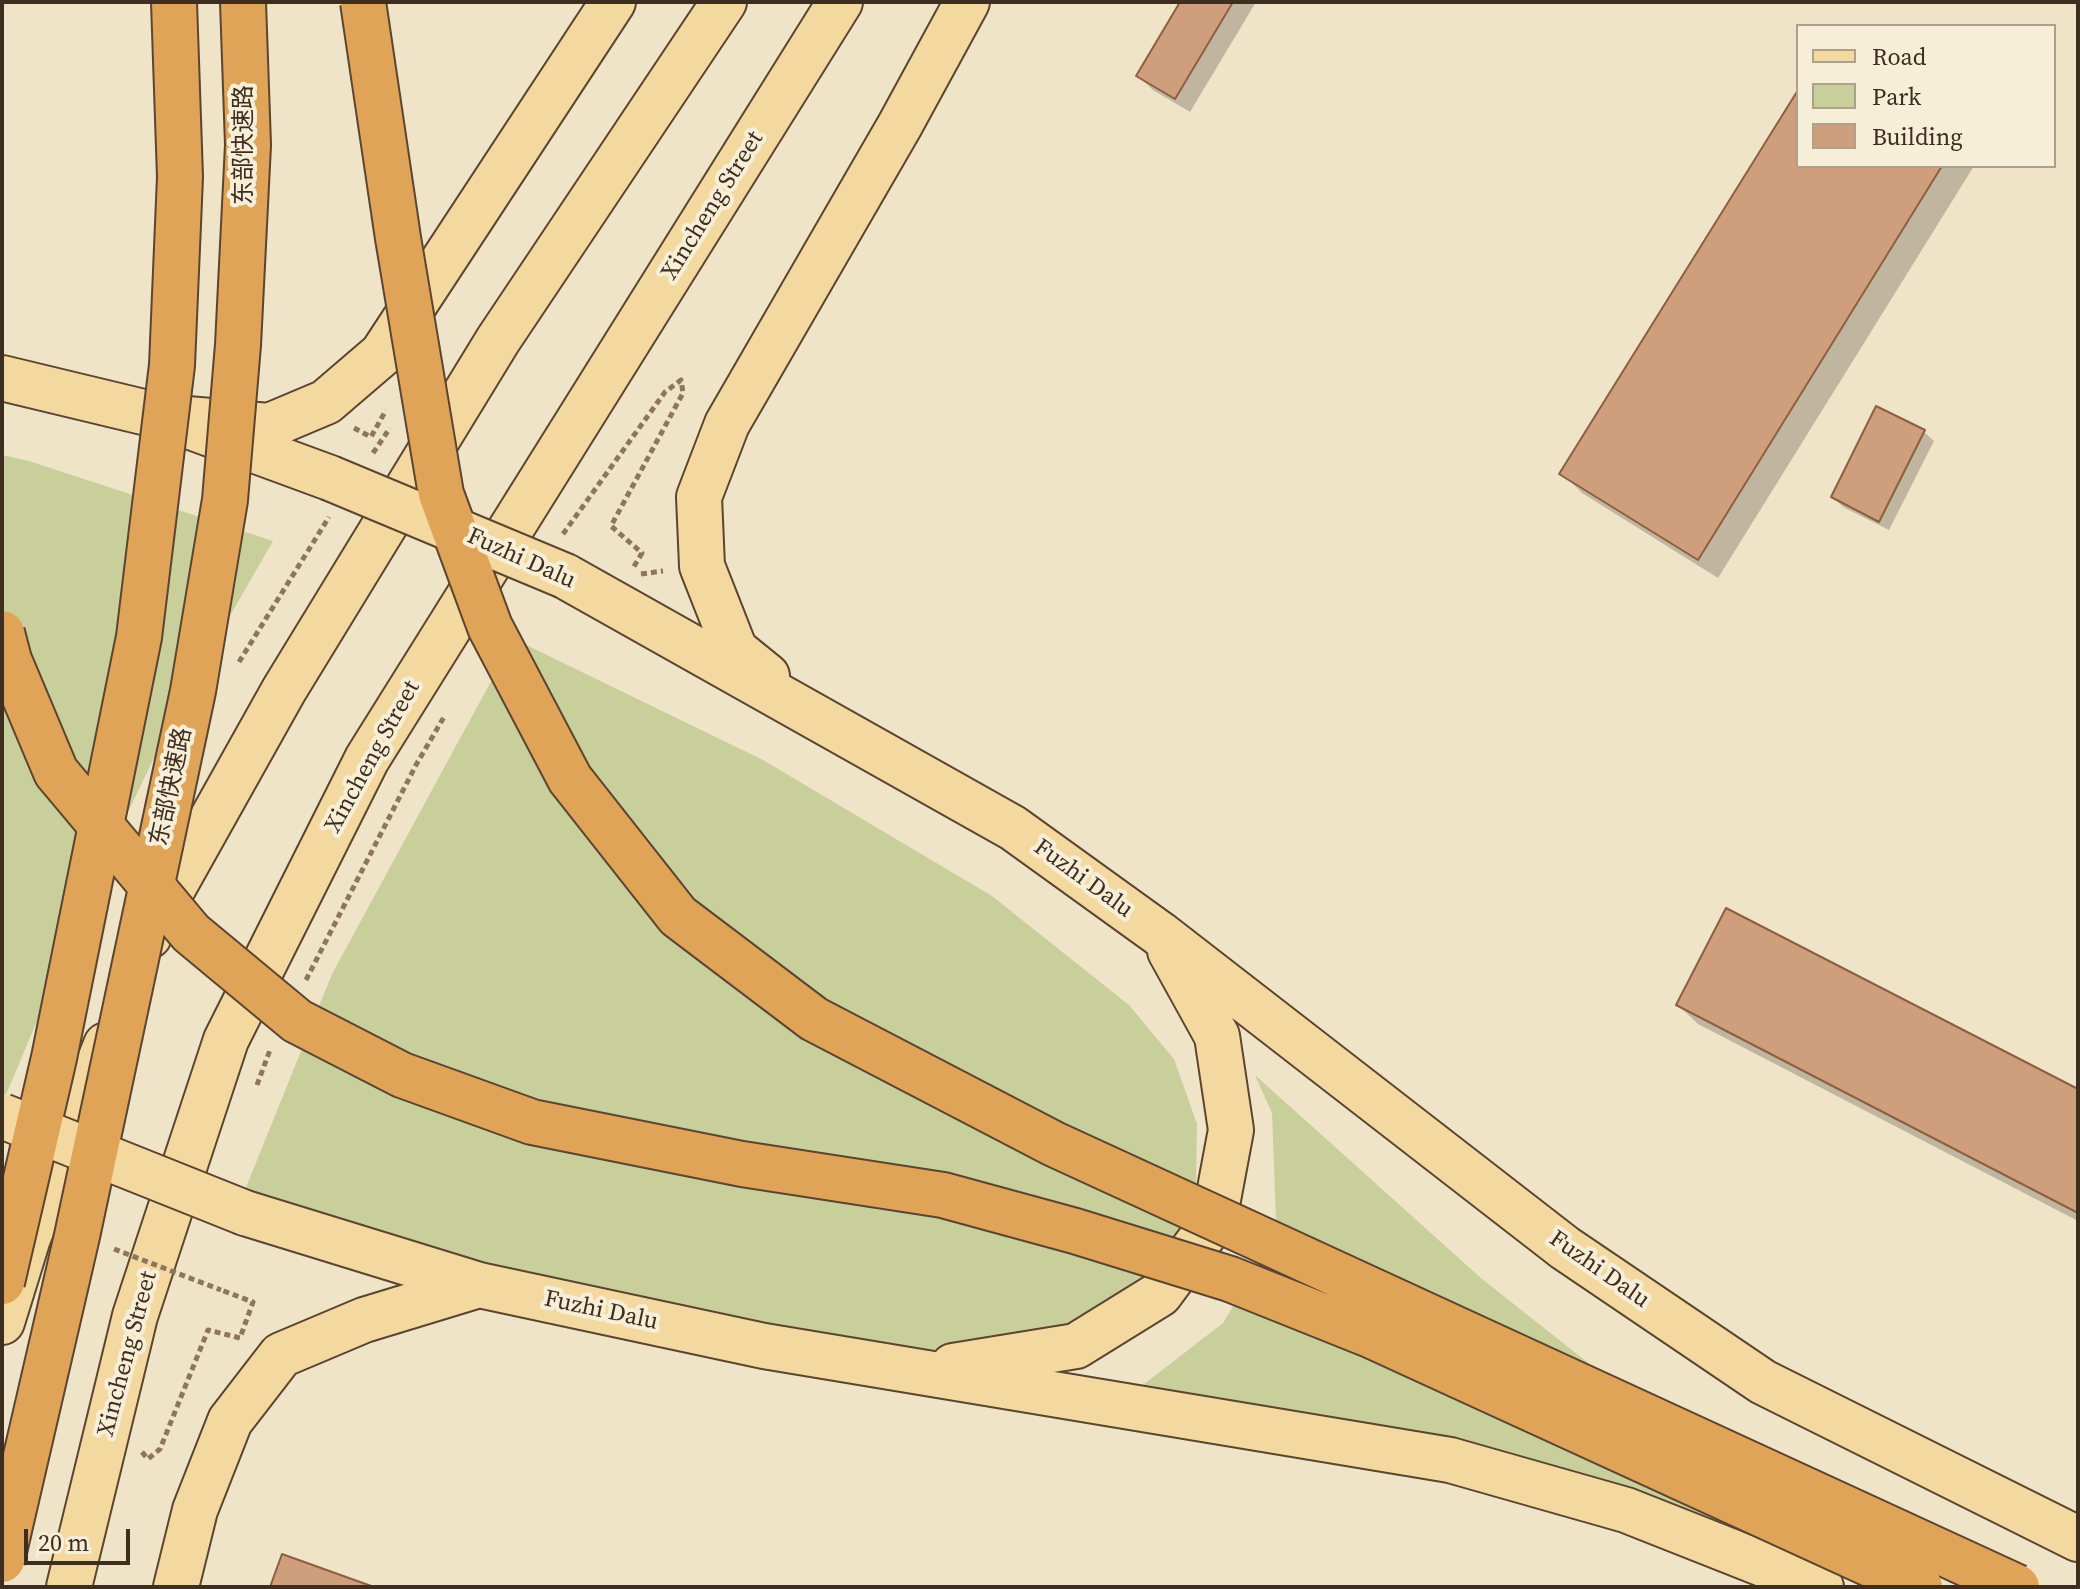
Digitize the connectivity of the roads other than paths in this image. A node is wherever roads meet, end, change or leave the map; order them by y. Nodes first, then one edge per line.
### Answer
1 (174, 2) edge
2 (243, 2) edge
3 (363, 2) edge
4 (613, 2) edge
5 (724, 2) edge
6 (840, 2) edge
7 (967, 2) edge
8 (2, 378) edge
9 (164, 417) junction
10 (2, 633) edge
11 (821, 720) junction
12 (1160, 934) junction
13 (2, 1116) edge
14 (2, 1282) edge
15 (479, 1285) junction
16 (2, 1322) edge
17 (915, 1373) junction
18 (2078, 1539) edge
19 (2, 1560) edge
20 (69, 1587) edge
21 (176, 1587) edge
22 (1821, 1587) edge
23 (1920, 1587) edge
24 (2017, 1587) edge

1 - 14 highway, bridge
2 - 19 highway, 东部快速路, bridge
3 - 24 highway, bridge
4 - 9 main road
5 - 16 main road
6 - 20 main road, Xincheng Street
7 - 11 main road
8 - 9 main road, Fuzhi Dalu
9 - 11 main road, Fuzhi Dalu, bridge
10 - 23 highway, bridge
11 - 12 main road, Fuzhi Dalu
12 - 17 main road
12 - 18 main road, Fuzhi Dalu
13 - 15 main road, Fuzhi Dalu, bridge
15 - 17 main road, Fuzhi Dalu
15 - 21 main road
17 - 22 main road, Fuzhi Dalu

